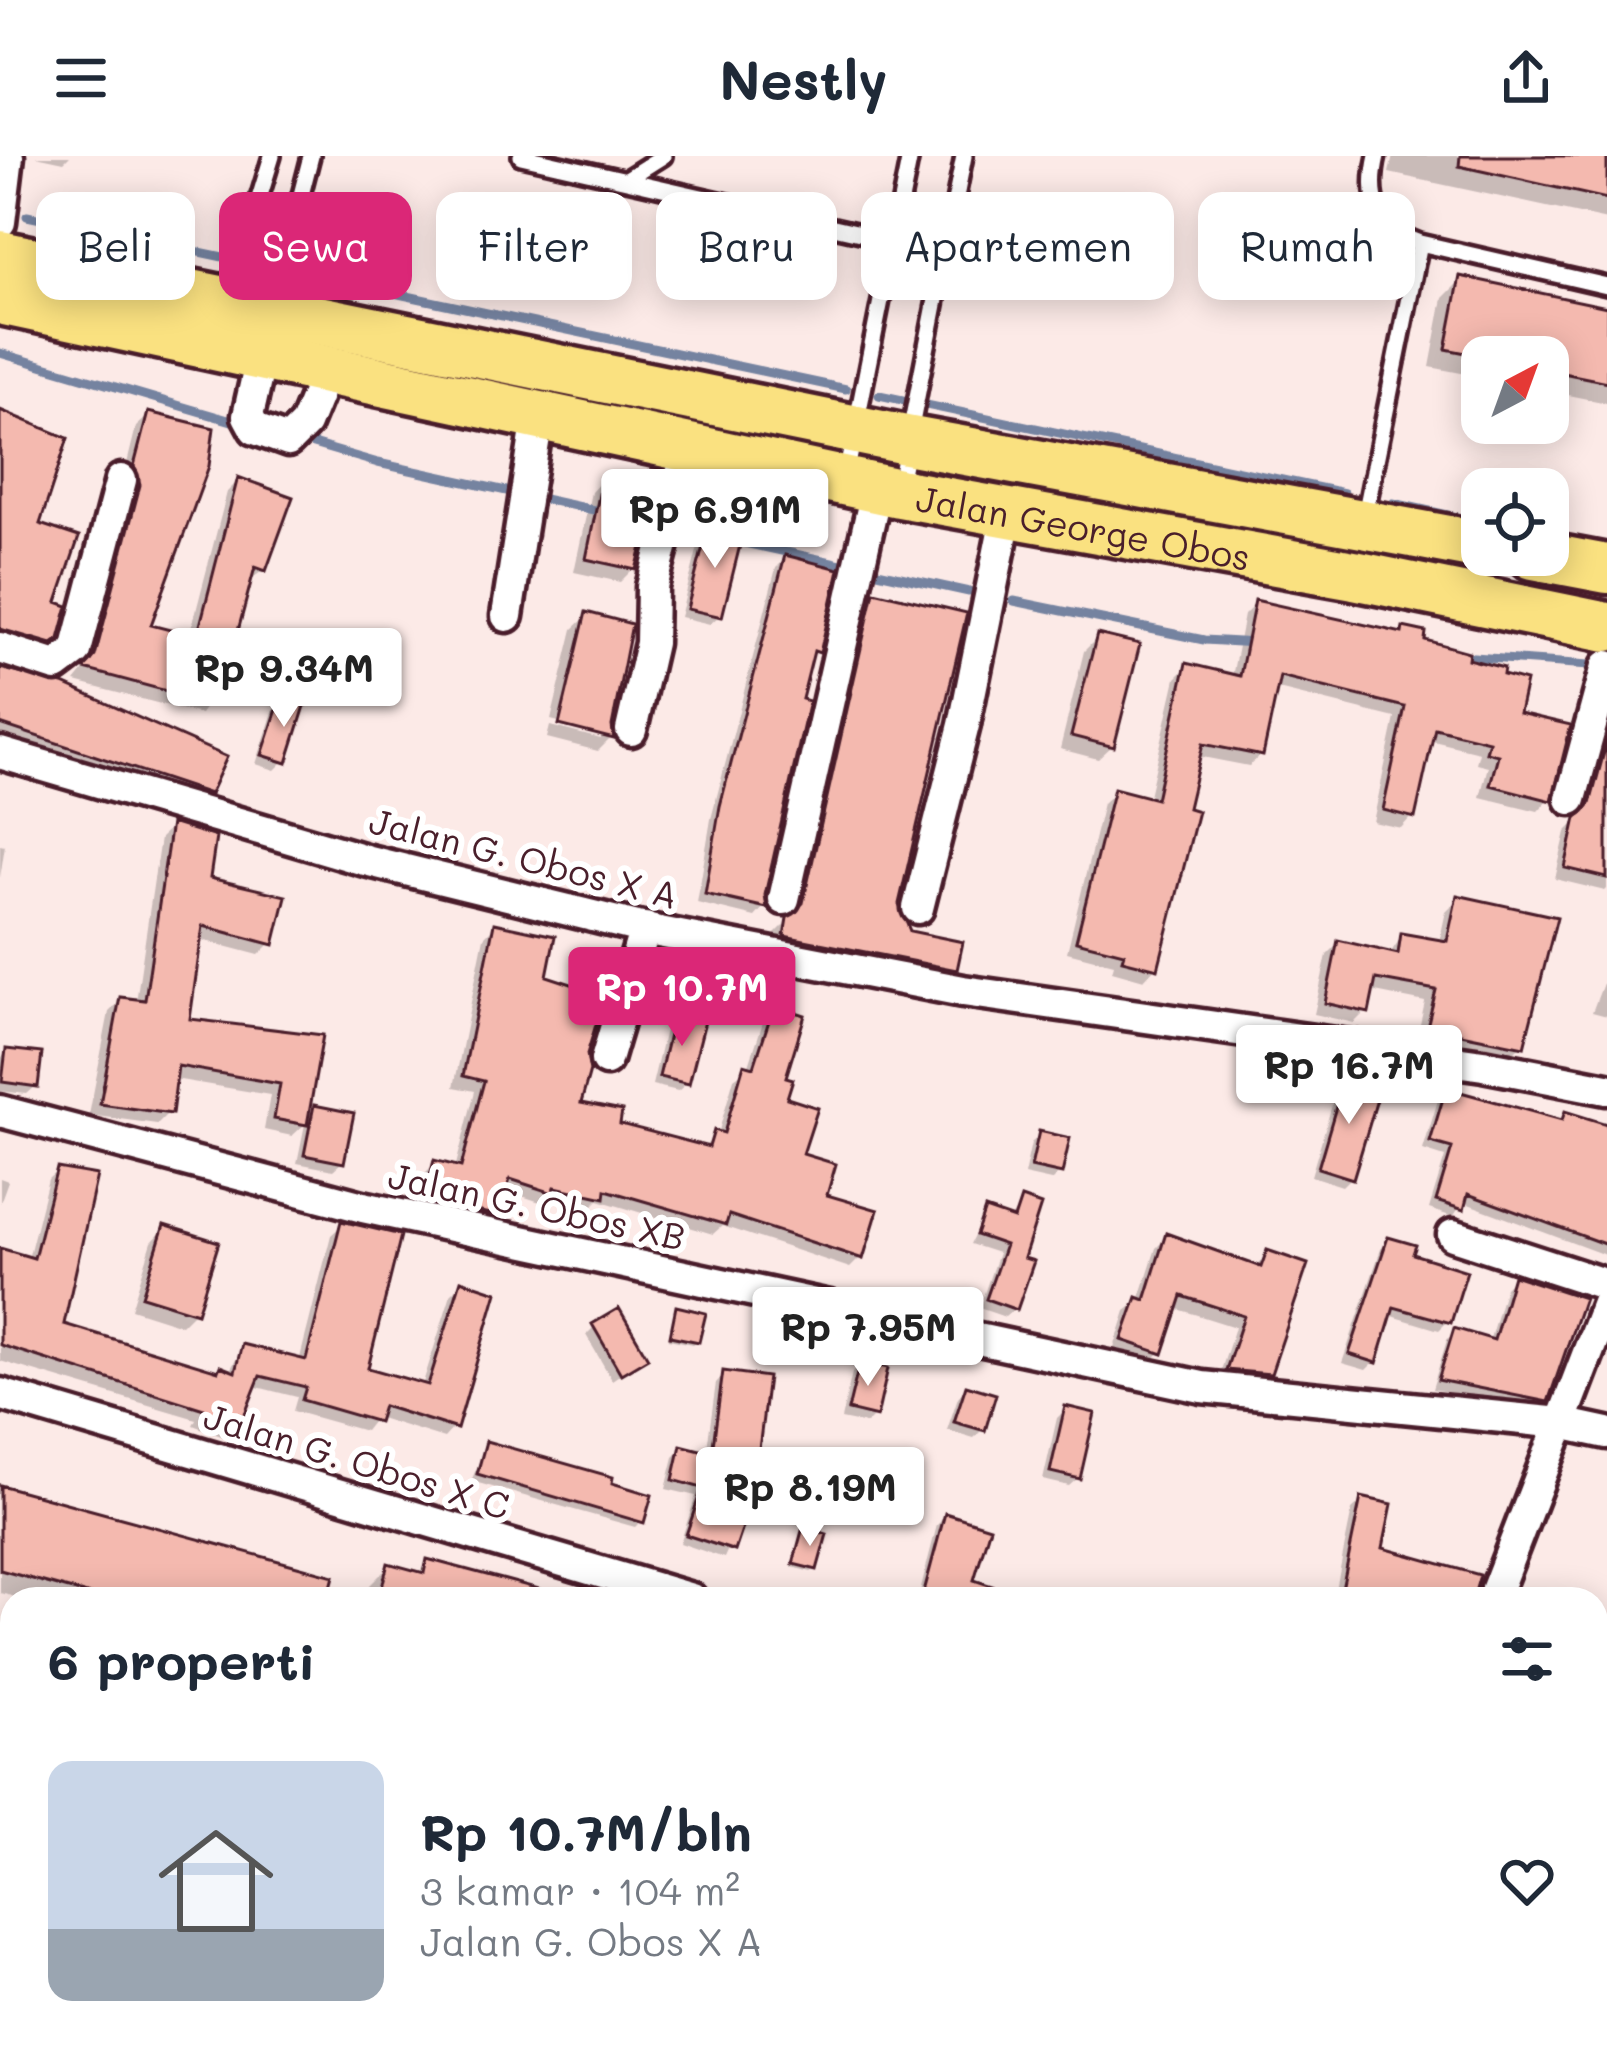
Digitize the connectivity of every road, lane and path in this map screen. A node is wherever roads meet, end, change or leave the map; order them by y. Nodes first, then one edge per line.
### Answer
1 (8, 156) edge
2 (272, 156) edge
3 (311, 156) edge
4 (521, 156) edge
5 (664, 156) edge
6 (910, 156) edge
7 (964, 156) edge
8 (1377, 156) edge
9 (628, 178) junction
10 (902, 192) edge
11 (0, 222) edge
12 (861, 233) edge
13 (1420, 243) junction
14 (0, 255) edge
15 (1607, 286) edge
16 (0, 300) edge
17 (883, 300) edge
18 (254, 323) junction
19 (328, 368) junction
20 (538, 417) junction
21 (854, 428) junction
22 (906, 440) junction
23 (688, 447) junction
24 (121, 480) dead end
25 (874, 486) junction
26 (1007, 512) junction
27 (1363, 524) junction
28 (1461, 541) edge
29 (1569, 562) edge
30 (1607, 569) edge
31 (506, 616) dead end
32 (1607, 627) edge
33 (0, 648) edge
34 (1607, 666) edge
35 (632, 730) dead end
36 (0, 752) edge
37 (1571, 799) dead end
38 (784, 899) dead end
39 (918, 908) dead end
40 (644, 928) junction
41 (606, 1060) dead end
42 (1607, 1089) edge
43 (0, 1111) edge
44 (1453, 1234) dead end
45 (1607, 1285) edge
46 (1607, 1303) edge
47 (0, 1394) edge
48 (1561, 1423) junction
49 (1607, 1433) edge
50 (651, 1587) edge
51 (1498, 1587) edge

1 - 11 street
2 - 18 lane
3 - 18 lane
4 - 9 lane
5 - 9 lane
6 - 10 lane
7 - 22 lane
8 - 13 lane
9 - 12 lane
13 - 15 lane
13 - 27 lane
14 - 18 main road, Jalan George Obos
16 - 18 main road, Jalan George Obos
17 - 21 lane
18 - 19 main road, Jalan George Obos
18 - 19 street
18 - 21 main road, Jalan George Obos
19 - 20 main road, Jalan George Obos
20 - 23 main road, Jalan George Obos
20 - 31 street
21 - 22 main road, Jalan George Obos
21 - 25 lane
22 - 25 lane
22 - 27 main road, Jalan George Obos
23 - 25 main road, Jalan George Obos
23 - 35 street
24 - 33 street
25 - 26 main road, Jalan George Obos
25 - 38 street
26 - 32 main road, Jalan George Obos
26 - 39 street
27 - 28 main road, Jalan George Obos
29 - 30 main road
34 - 37 street
36 - 40 street, Jalan G. Obos X A
40 - 41 street
40 - 42 street, Jalan G. Obos X A
43 - 48 street, Jalan G. Obos XB
44 - 45 street
46 - 48 street
47 - 50 street, Jalan G. Obos X C
48 - 49 street
48 - 51 street

